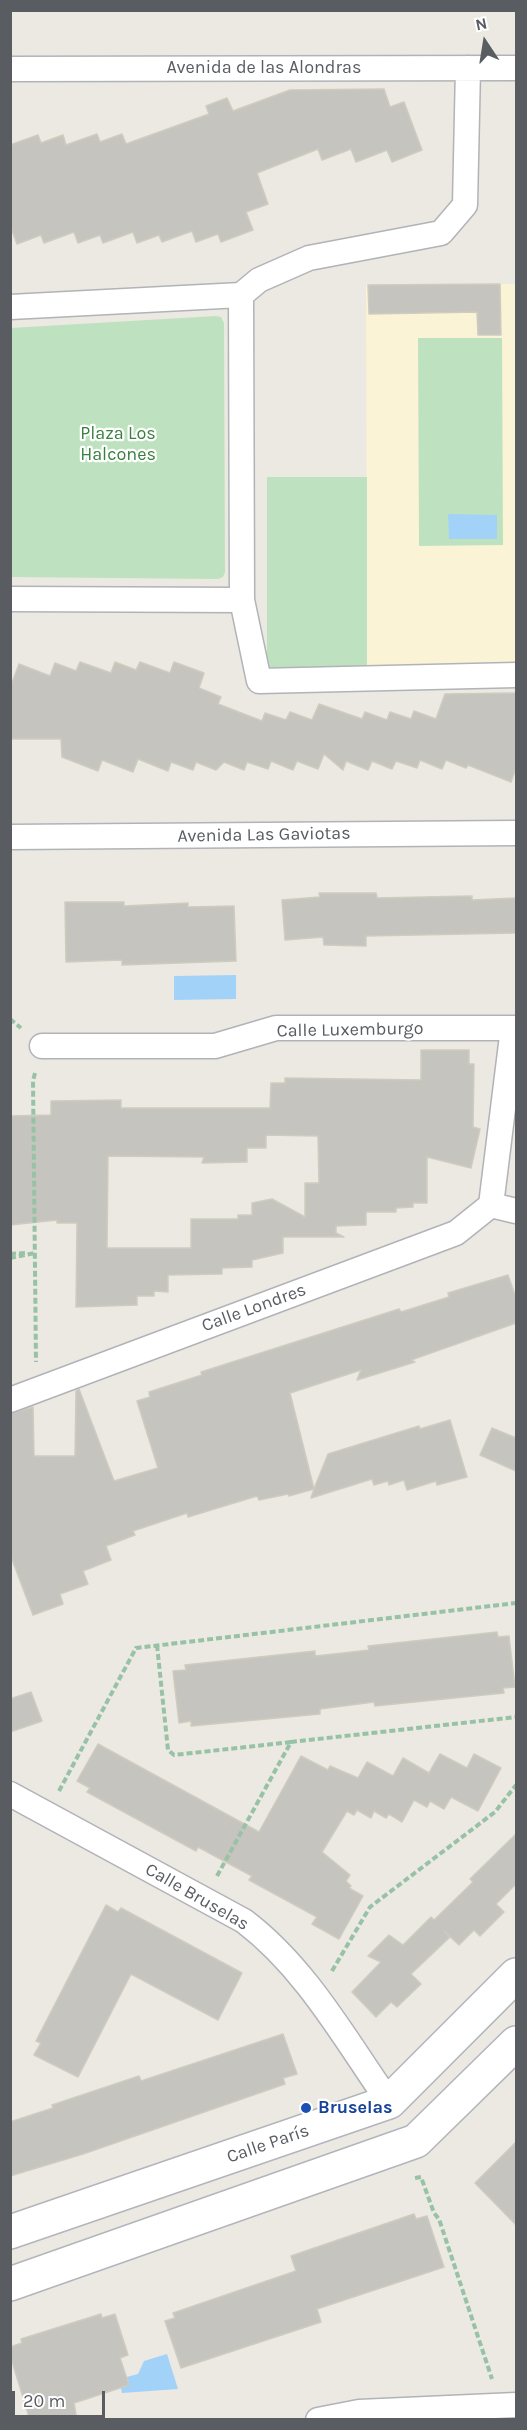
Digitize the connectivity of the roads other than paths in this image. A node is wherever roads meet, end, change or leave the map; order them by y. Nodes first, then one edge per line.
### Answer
1 (468, 68) junction
2 (516, 68) edge
3 (10, 69) edge
4 (241, 295) junction
5 (10, 307) edge
6 (10, 599) edge
7 (242, 600) junction
8 (516, 675) edge
9 (516, 833) edge
10 (10, 837) edge
11 (514, 1028) edge
12 (42, 1046) road end
13 (491, 1204) junction
14 (516, 1211) edge
15 (10, 1400) edge
16 (10, 1794) edge
17 (516, 1975) edge
18 (516, 2043) edge
19 (389, 2102) junction
20 (416, 2141) junction
21 (10, 2232) edge
22 (10, 2284) edge
23 (516, 2405) edge
24 (318, 2420) edge

1 - 2 street, Avenida de las Alondras
1 - 3 street, Avenida de las Alondras
1 - 4 street
4 - 5 street
4 - 7 street
6 - 7 street
7 - 8 street
9 - 10 street, Avenida Las Gaviotas
11 - 12 street, Calle Luxemburgo
11 - 13 street
13 - 14 street
13 - 15 street, Calle Londres
16 - 19 street, Calle Bruselas
17 - 19 main road, Calle París
18 - 20 main road
19 - 20 main road
19 - 21 main road, Calle París
20 - 22 main road
23 - 24 street

